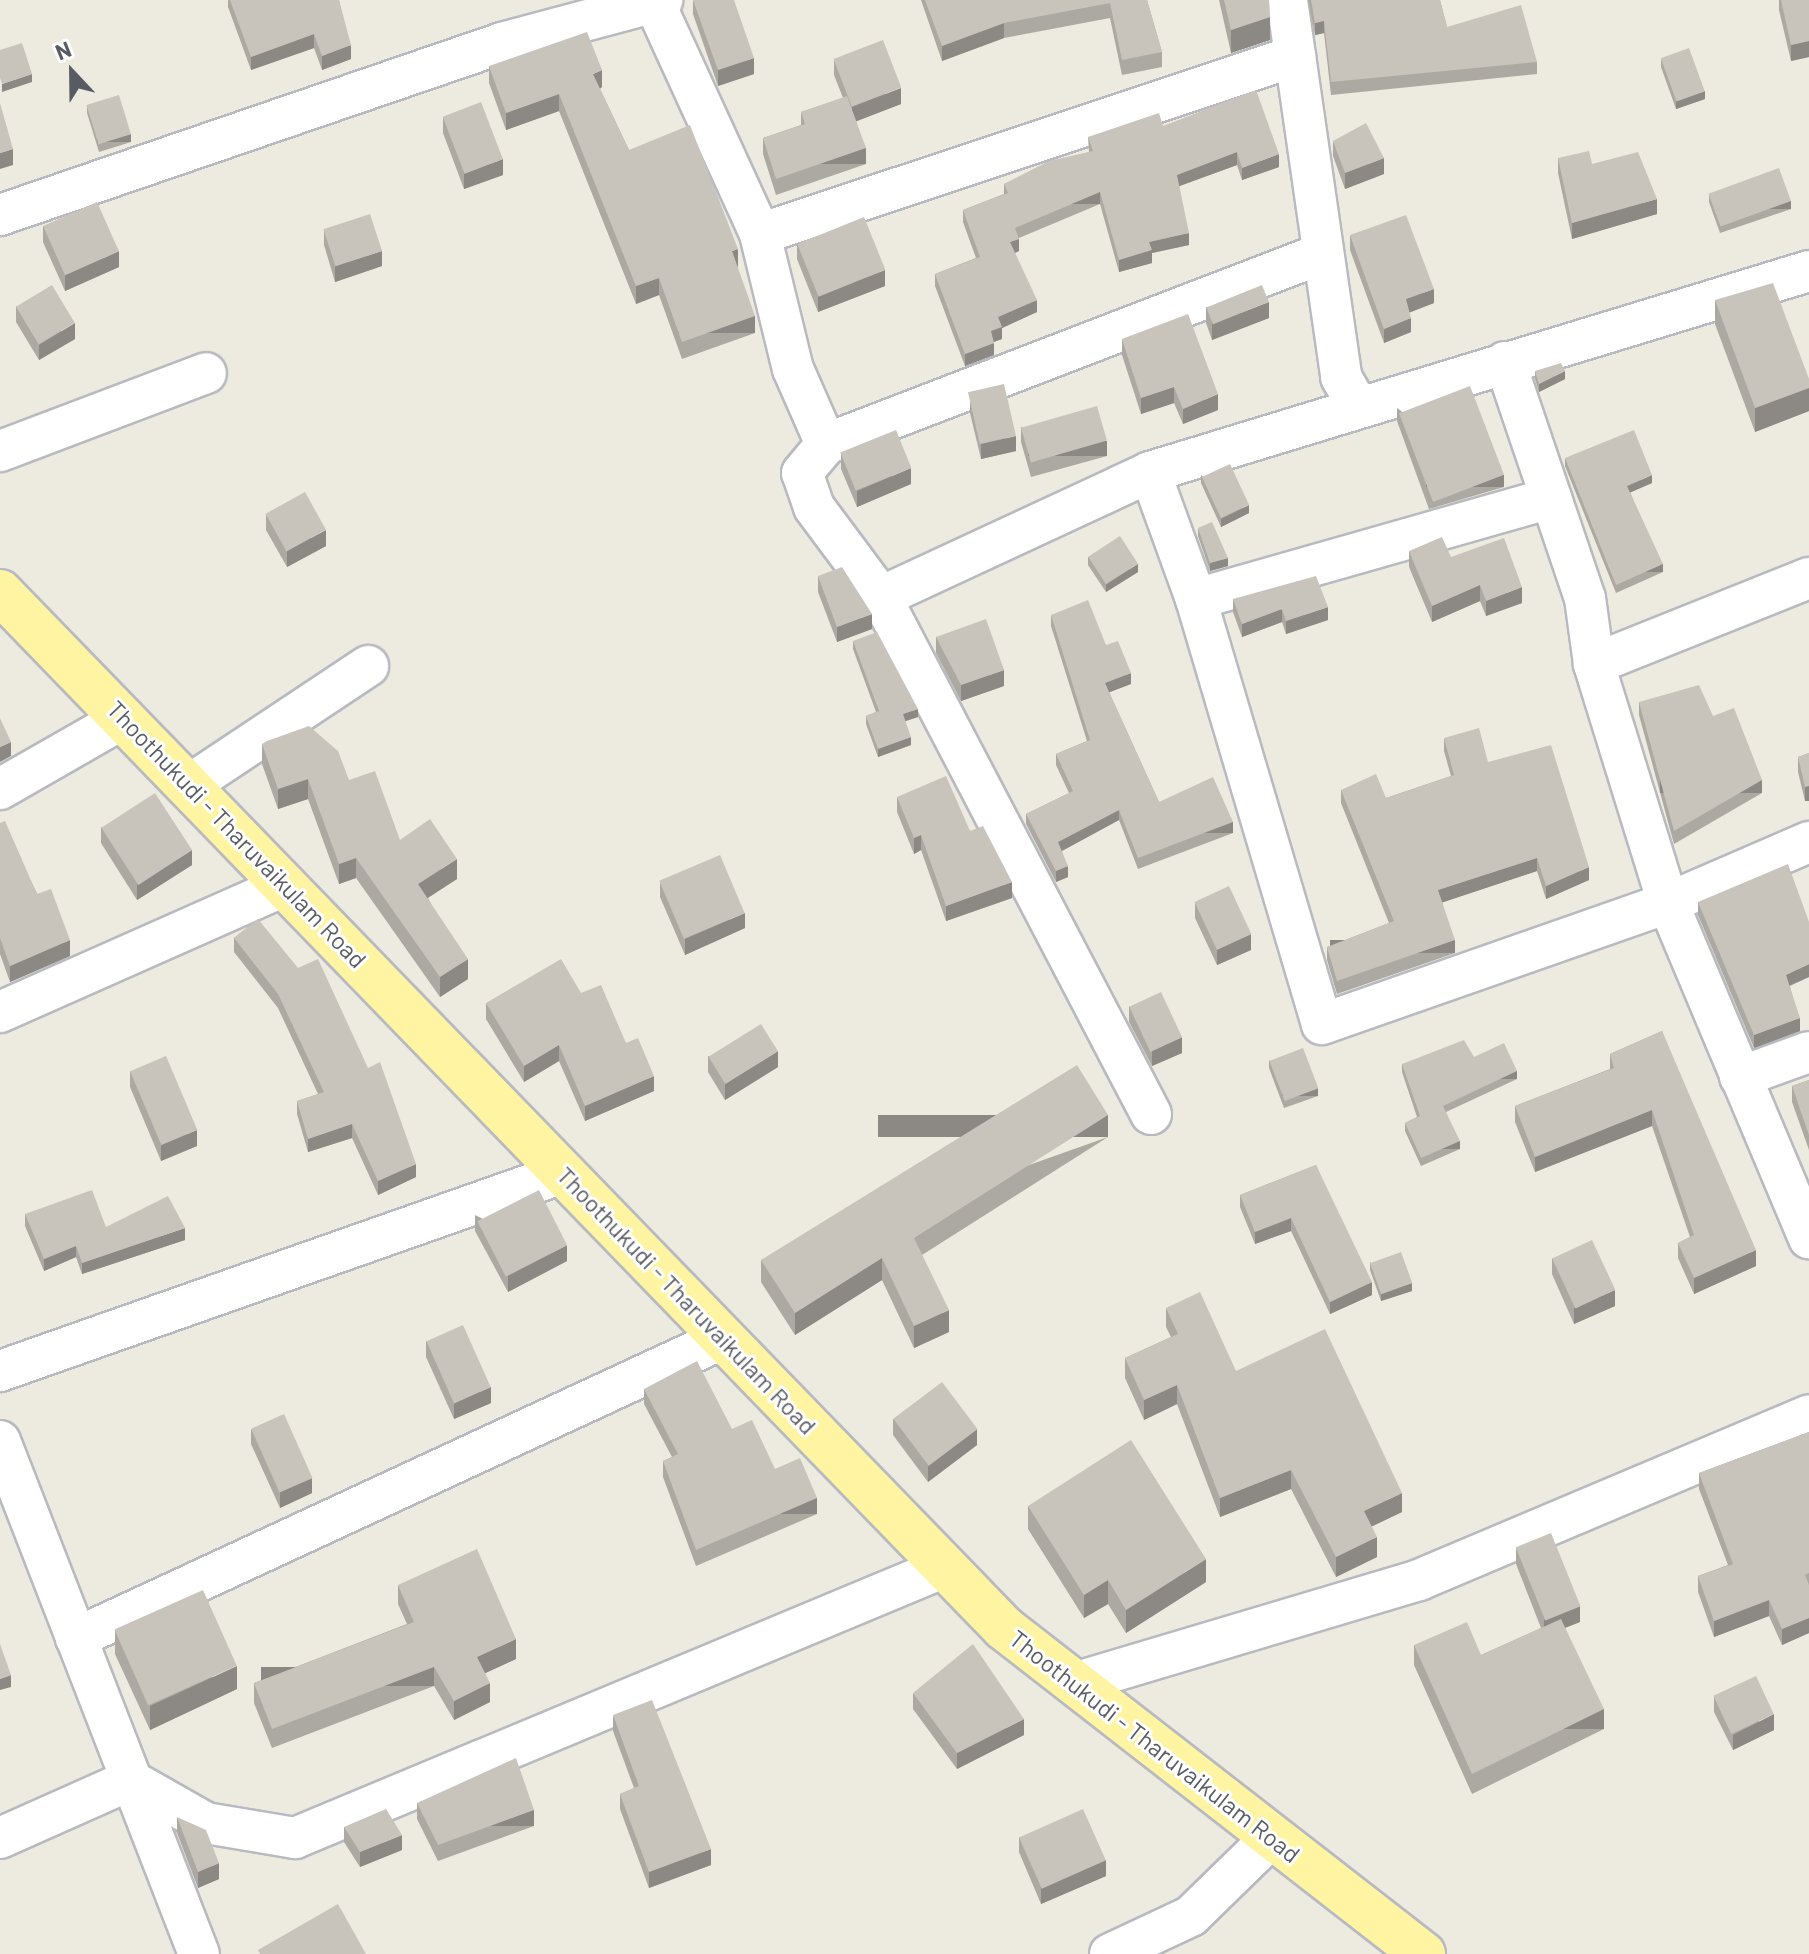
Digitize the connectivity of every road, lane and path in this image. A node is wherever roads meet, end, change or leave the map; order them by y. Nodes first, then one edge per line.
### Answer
1 (1287, 0) edge
2 (658, 1) edge
3 (1295, 56) junction
4 (0, 215) edge
5 (760, 234) junction
6 (1323, 253) junction
7 (1809, 271) edge
8 (1505, 362) junction
9 (206, 373) dead end
10 (1358, 406) junction
11 (826, 444) junction
12 (0, 451) edge
13 (1150, 472) junction
14 (1551, 498) junction
15 (1809, 578) edge
16 (0, 592) edge
17 (881, 597) junction
18 (1196, 599) junction
19 (1594, 664) junction
20 (368, 666) dead end
21 (124, 718) junction
22 (189, 785) junction
23 (0, 789) edge
24 (1809, 842) edge
25 (286, 885) junction
26 (1668, 903) junction
27 (0, 1012) edge
28 (1809, 1052) edge
29 (1740, 1077) junction
30 (1151, 1114) dead end
31 (563, 1173) junction
32 (1809, 1239) edge
33 (724, 1338) junction
34 (0, 1371) edge
35 (1809, 1415) edge
36 (0, 1441) edge
37 (945, 1567) junction
38 (76, 1638) junction
39 (1074, 1683) junction
40 (130, 1780) junction
41 (0, 1838) edge
42 (1271, 1838) junction
43 (199, 1954) edge
44 (1110, 1954) edge
45 (1423, 1954) edge

1 - 3 street
2 - 4 street
2 - 5 street
3 - 5 street
3 - 6 street
5 - 11 street
6 - 10 street
6 - 11 street
7 - 8 street
8 - 10 street
8 - 14 street
9 - 12 street
10 - 13 street
11 - 17 street
13 - 17 street
13 - 18 street
14 - 18 street
14 - 19 street
15 - 19 street
16 - 21 main road, Thoothukudi - Tharuvaikulam Road
17 - 30 street
18 - 26 street
19 - 26 street
20 - 22 street
21 - 22 main road, Thoothukudi - Tharuvaikulam Road
21 - 23 street
22 - 25 main road, Thoothukudi - Tharuvaikulam Road
24 - 26 street
25 - 27 street
25 - 31 main road, Thoothukudi - Tharuvaikulam Road
26 - 29 street
28 - 29 street
29 - 32 street
31 - 33 main road, Thoothukudi - Tharuvaikulam Road
31 - 34 street
33 - 37 main road, Thoothukudi - Tharuvaikulam Road
33 - 38 street
35 - 39 street
36 - 38 street
37 - 39 main road, Thoothukudi - Tharuvaikulam Road
37 - 40 street
38 - 40 street
39 - 42 main road, Thoothukudi - Tharuvaikulam Road
40 - 41 street
40 - 43 street
42 - 44 street
42 - 45 main road, Thoothukudi - Tharuvaikulam Road

